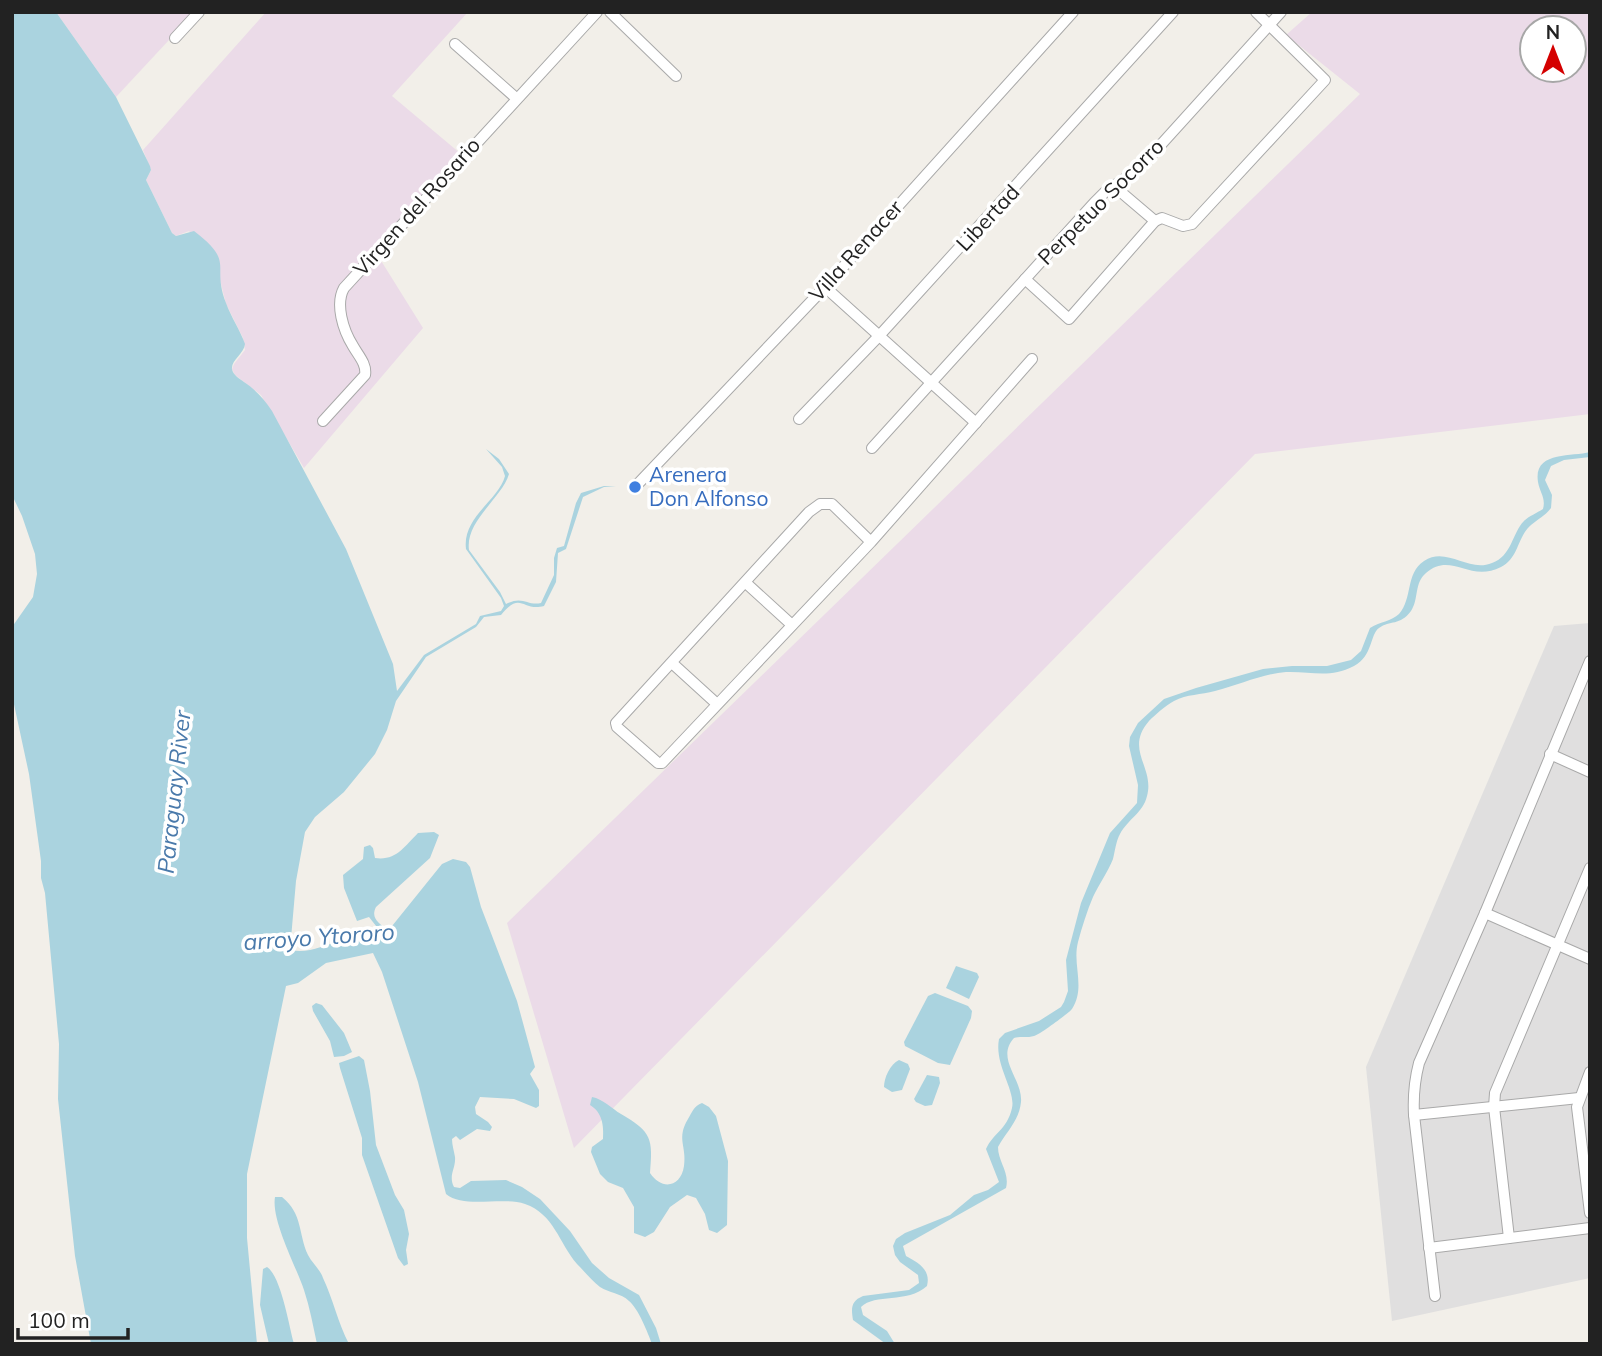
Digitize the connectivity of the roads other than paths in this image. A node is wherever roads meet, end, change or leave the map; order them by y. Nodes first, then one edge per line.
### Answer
1 (199, 12) edge
2 (610, 12) edge
3 (1073, 12) edge
4 (1173, 12) edge
5 (1256, 12) edge
6 (1281, 12) edge
7 (594, 13) edge
8 (1269, 25) junction
9 (175, 38) dead end
10 (455, 44) dead end
11 (676, 76) dead end
12 (516, 98) junction
13 (1115, 187) junction
14 (1155, 221) junction
15 (1025, 279) junction
16 (825, 287) junction
17 (879, 336) junction
18 (1032, 359) dead end
19 (930, 382) junction
20 (799, 419) dead end
21 (323, 421) dead end
22 (976, 423) junction
23 (872, 448) dead end
24 (635, 487) dead end
25 (871, 542) junction
26 (746, 583) junction
27 (792, 625) junction
28 (1590, 661) edge
29 (672, 663) junction
30 (718, 704) junction
31 (1550, 754) junction
32 (1590, 772) edge
33 (1590, 868) edge
34 (1485, 914) junction
35 (1558, 945) junction
36 (1590, 959) edge
37 (1590, 1072) edge
38 (1579, 1098) junction
39 (1494, 1107) junction
40 (1415, 1115) junction
41 (1590, 1213) edge
42 (1590, 1228) edge
43 (1509, 1238) junction
44 (1429, 1248) junction
45 (1435, 1296) dead end

1 - 9 street
2 - 11 street
3 - 16 street, Villa Renacer
4 - 17 street, Libertad
5 - 8 street
6 - 8 street, Perpetuo Socorro
7 - 12 street, Virgen del Rosario
8 - 13 street, Perpetuo Socorro
8 - 14 street
10 - 12 street
12 - 21 street, Virgen del Rosario
13 - 14 street
13 - 15 street, Perpetuo Socorro
14 - 15 street
15 - 19 street, Perpetuo Socorro
16 - 17 street
16 - 24 street, Villa Renacer
17 - 19 street
17 - 20 street, Libertad
18 - 22 street
19 - 22 street
19 - 23 street, Perpetuo Socorro
22 - 25 street
25 - 26 street
25 - 27 street
26 - 27 street
26 - 29 street
27 - 30 street
28 - 31 street
29 - 30 street
29 - 30 street
31 - 32 street
31 - 34 street
33 - 35 street
34 - 35 street
34 - 40 street
35 - 36 street
35 - 39 street
37 - 38 street
38 - 39 street
38 - 41 street
39 - 40 street
39 - 43 street
40 - 44 street
42 - 43 street
43 - 44 street
44 - 45 street

